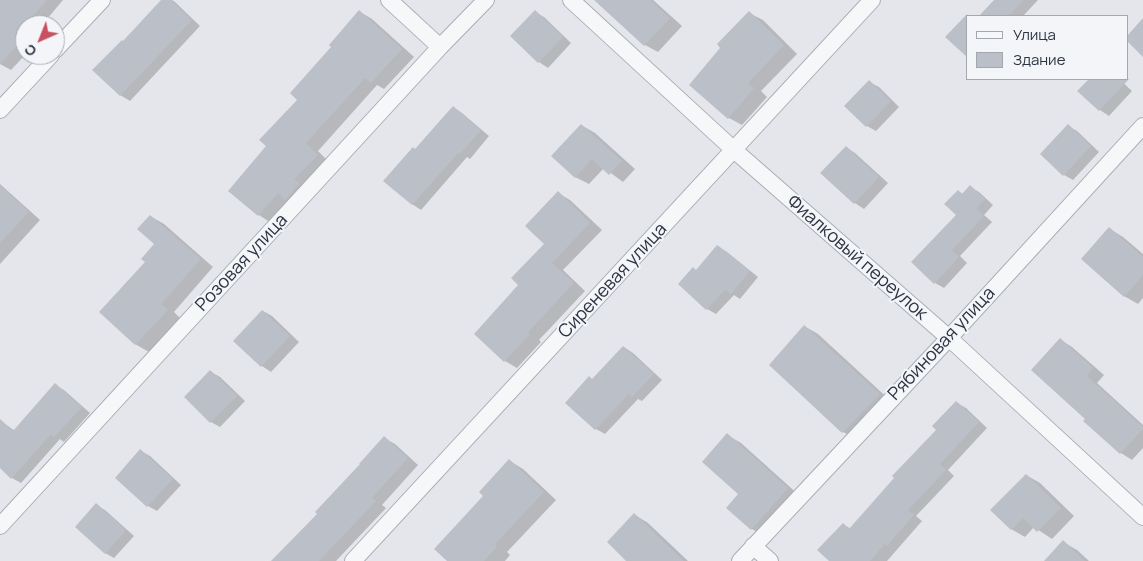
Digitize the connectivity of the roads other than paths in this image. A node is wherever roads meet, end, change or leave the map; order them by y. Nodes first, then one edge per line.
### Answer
1 (102, 0) edge
2 (389, 0) edge
3 (486, 0) edge
4 (571, 0) edge
5 (872, 0) edge
6 (65, 39) edge
7 (440, 47) junction
8 (42, 65) edge
9 (0, 110) edge
10 (1143, 126) edge
11 (734, 150) junction
12 (949, 338) junction
13 (1143, 517) edge
14 (0, 526) edge
15 (753, 546) junction
16 (353, 561) edge
17 (740, 561) edge
18 (770, 561) edge

1 - 6 street
2 - 7 street
3 - 7 street, Розовая улица
4 - 11 street, Фиалковый переулок
5 - 11 street, Сиреневая улица
7 - 14 street, Розовая улица
8 - 9 street
10 - 12 street, Рябиновая улица
11 - 12 street, Фиалковый переулок
11 - 16 street, Сиреневая улица
12 - 13 street, Фиалковый переулок
12 - 15 street, Рябиновая улица
15 - 17 street, Рябиновая улица
15 - 18 street

